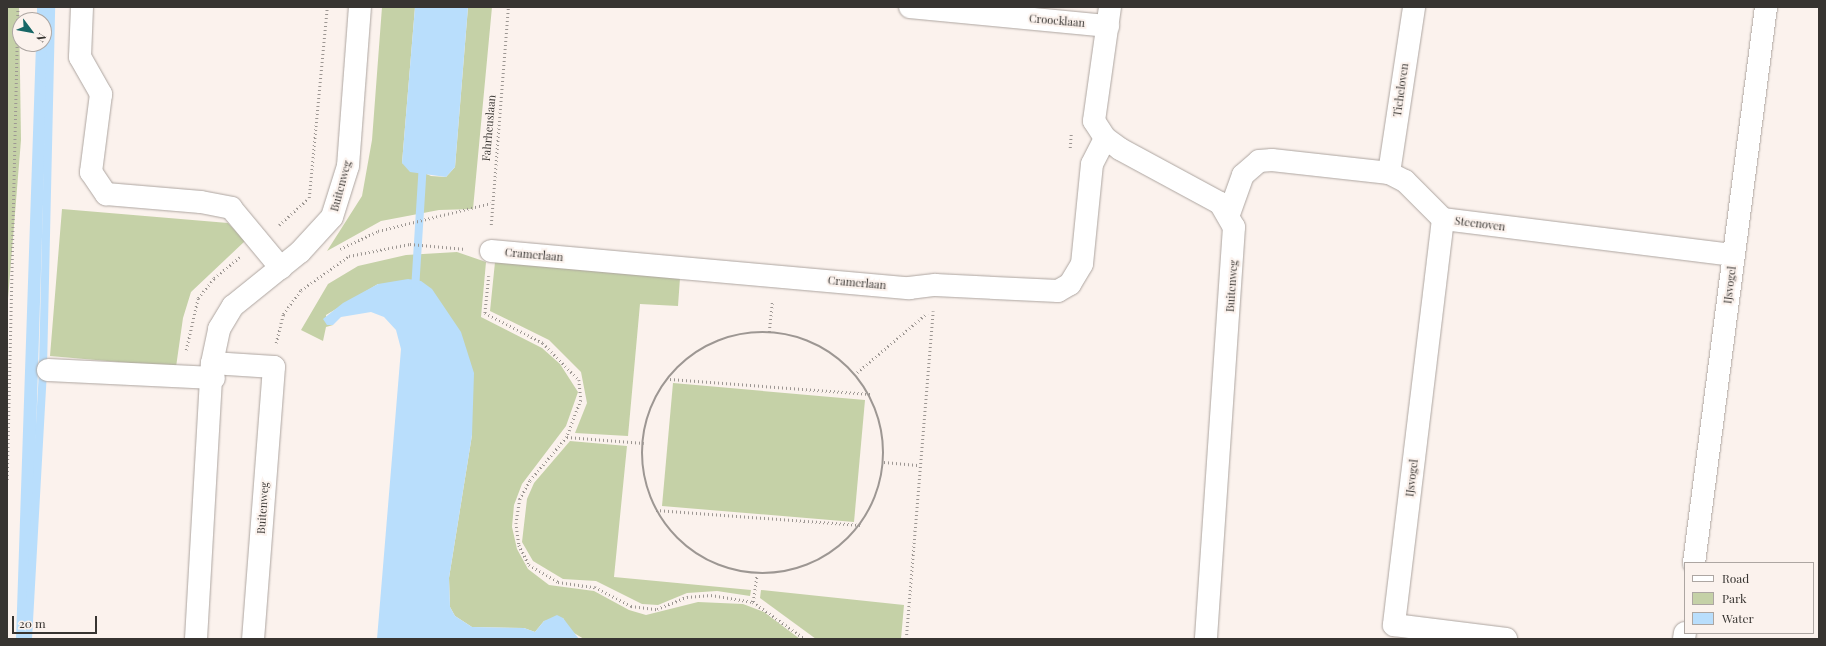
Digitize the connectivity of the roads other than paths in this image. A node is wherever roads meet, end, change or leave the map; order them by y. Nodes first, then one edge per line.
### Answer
1 (82, 7) edge
2 (360, 7) edge
3 (910, 7) edge
4 (1414, 7) edge
5 (1766, 7) edge
6 (1109, 16) edge
7 (1105, 138) junction
8 (1389, 173) junction
9 (1229, 214) junction
10 (1443, 219) junction
11 (491, 251) road end
12 (1733, 255) junction
13 (281, 268) junction
14 (48, 370) dead end
15 (213, 370) junction
16 (1694, 562) edge
17 (196, 639) edge
18 (253, 639) edge
19 (1206, 639) edge
20 (1506, 639) edge

1 - 13 street
2 - 13 street, Buitenweg
3 - 6 street, Croocklaan
4 - 8 street, Ticheloven
5 - 12 street, IJsvogel
6 - 7 street
7 - 9 street
7 - 11 street, Cramerlaan
8 - 9 street, Steenoven
8 - 10 street, Steenoven
9 - 19 street, Buitenweg
10 - 12 street, Steenoven
10 - 20 street, IJsvogel
12 - 16 street, IJsvogel
13 - 15 street, Buitenweg
14 - 15 street
15 - 17 street, Buitenweg
15 - 18 street, Buitenweg

